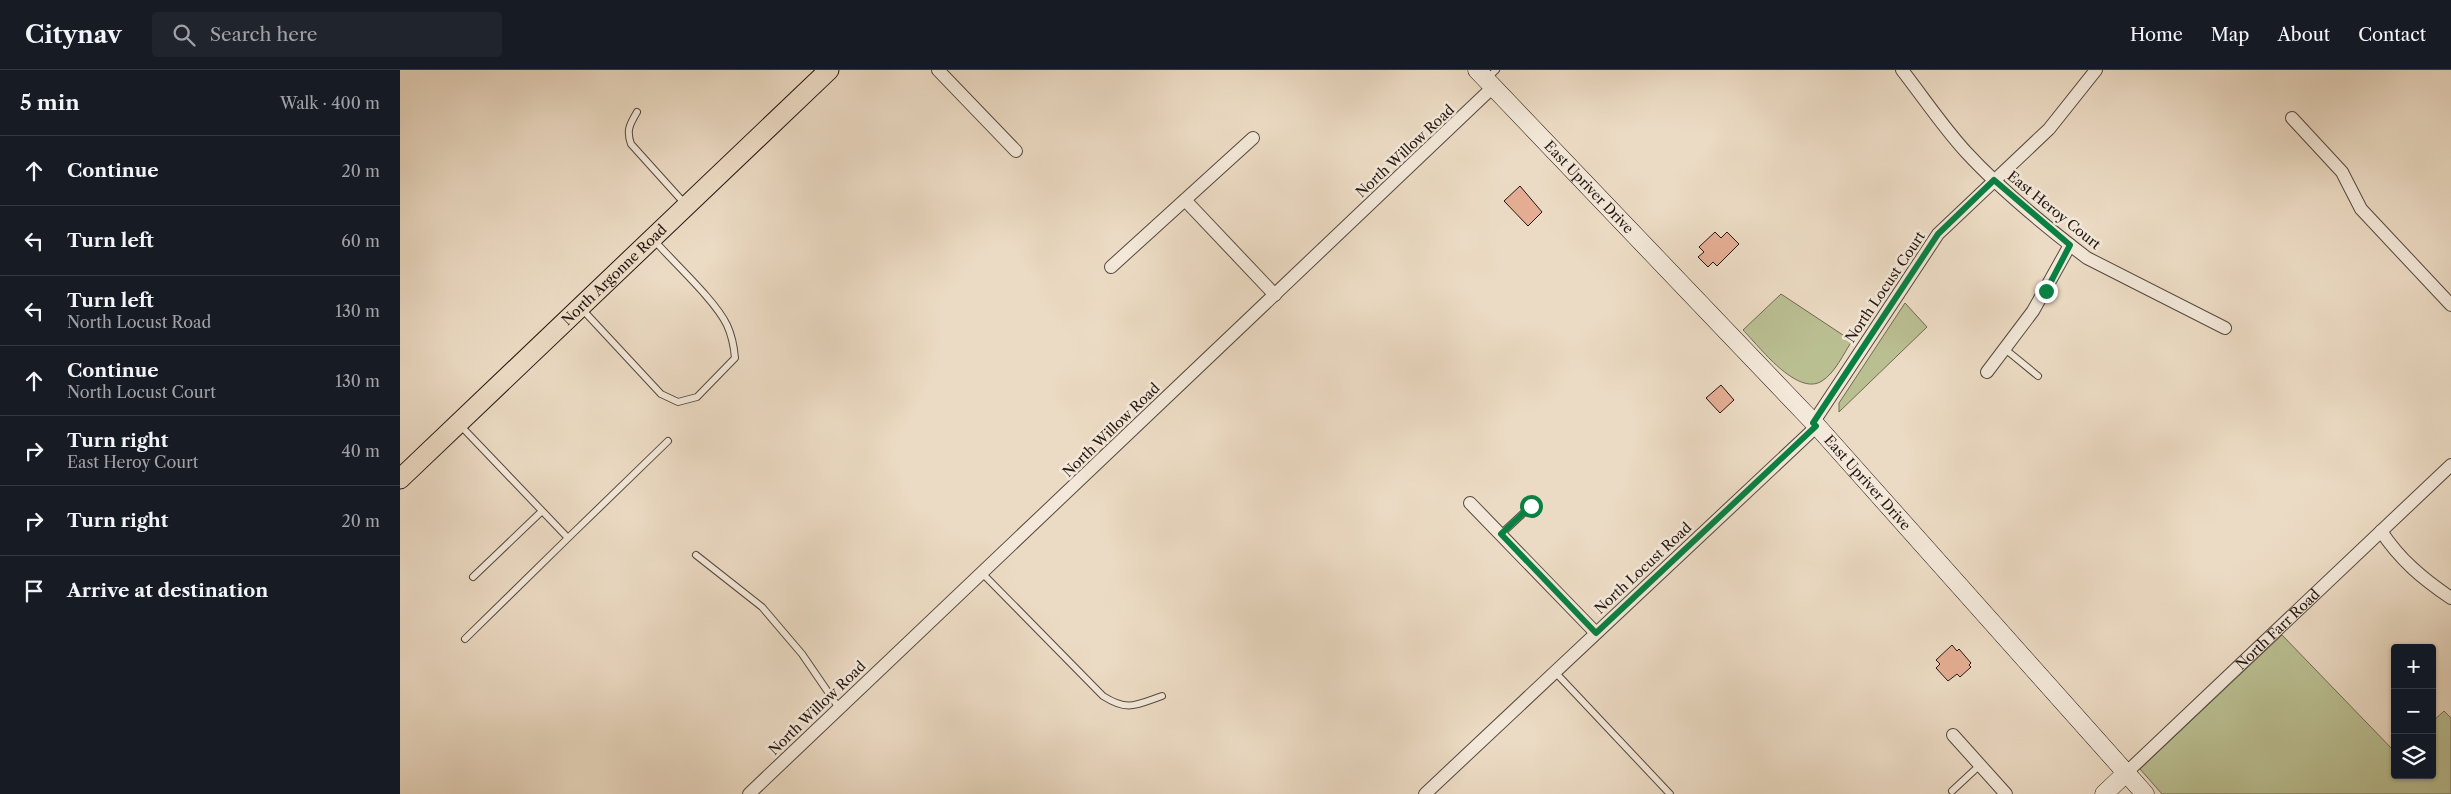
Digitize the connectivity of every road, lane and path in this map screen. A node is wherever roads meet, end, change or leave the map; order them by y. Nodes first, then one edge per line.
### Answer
1 (829, 70) edge
2 (938, 70) edge
3 (1902, 70) edge
4 (2096, 70) edge
5 (1488, 77) edge
6 (637, 112) dead end
7 (2292, 118) dead end
8 (1253, 138) dead end
9 (1016, 151) dead end
10 (1994, 180) junction
11 (1185, 200) junction
12 (686, 206) junction
13 (652, 238) junction
14 (2070, 245) junction
15 (1111, 267) dead end
16 (1275, 295) junction
17 (2451, 305) edge
18 (580, 307) junction
19 (2225, 328) dead end
20 (2005, 349) junction
21 (1987, 372) dead end
22 (2038, 376) dead end
23 (458, 423) junction
24 (1815, 424) junction
25 (668, 441) dead end
26 (2451, 465) edge
27 (400, 478) edge
28 (1470, 502) dead end
29 (1531, 506) dead end
30 (542, 511) junction
31 (2381, 531) junction
32 (1501, 534) junction
33 (568, 538) junction
34 (696, 555) dead end
35 (982, 573) junction
36 (473, 577) dead end
37 (2451, 598) edge
38 (1596, 633) junction
39 (465, 639) dead end
40 (1555, 672) junction
41 (1162, 696) dead end
42 (839, 708) junction
43 (1953, 736) dead end
44 (1980, 765) junction
45 (2126, 773) junction
46 (1952, 790) dead end
47 (749, 794) edge
48 (1425, 794) edge
49 (1670, 794) edge
50 (2006, 794) edge
51 (2104, 794) edge
52 (2145, 794) edge

1 - 12 main road, North Argonne Road
2 - 9 street
3 - 10 street, East Heroy Court
4 - 10 street, North Locust Court
5 - 16 street, North Willow Road
5 - 24 street, East Upriver Drive
6 - 12 lane
7 - 17 street
8 - 11 street
10 - 14 street, East Heroy Court
10 - 24 street, North Locust Court
11 - 15 street
11 - 16 street
12 - 13 main road, North Argonne Road
13 - 18 main road, North Argonne Road
13 - 18 lane
14 - 19 street, East Heroy Court
14 - 20 street
16 - 35 street, North Willow Road
18 - 23 main road, North Argonne Road
20 - 21 street
20 - 22 lane
23 - 27 main road, North Argonne Road
23 - 30 lane
24 - 38 street, North Locust Road
24 - 45 street, East Upriver Drive
25 - 33 lane
26 - 31 street, North Farr Road
28 - 32 street
29 - 32 lane
30 - 33 lane
30 - 36 lane
31 - 37 street
31 - 45 street, North Farr Road
32 - 38 street
33 - 39 lane
34 - 42 lane
35 - 41 lane
35 - 42 street, North Willow Road
38 - 40 street, North Locust Road
40 - 48 street, North Locust Road
40 - 49 lane
42 - 47 street, North Willow Road
43 - 44 street
44 - 46 lane
44 - 50 street
45 - 51 street, North Farr Road
45 - 52 street, East Upriver Drive

